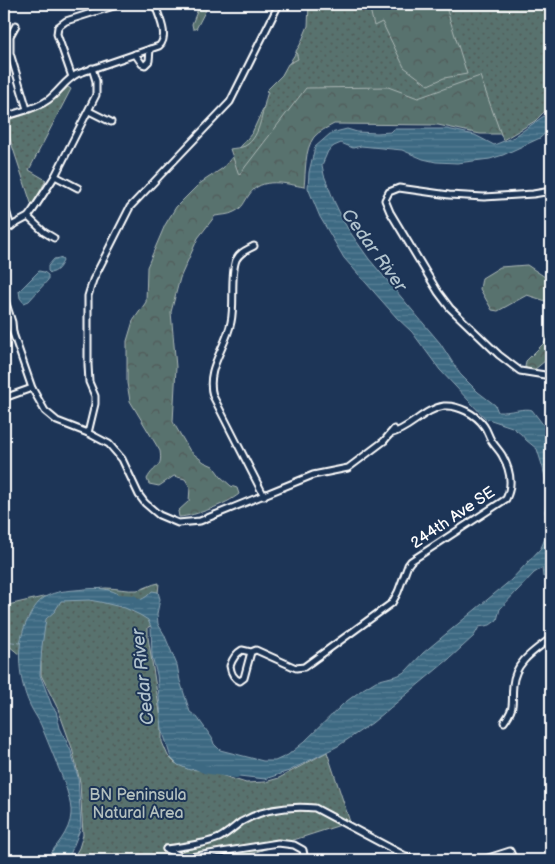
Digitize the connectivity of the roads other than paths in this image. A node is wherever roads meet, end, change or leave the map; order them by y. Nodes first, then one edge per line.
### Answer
1 (120, 4) edge
2 (155, 4) edge
3 (279, 4) edge
4 (16, 25) dead end
5 (150, 49) junction
6 (136, 54) junction
7 (92, 68) junction
8 (72, 76) junction
9 (27, 109) junction
10 (89, 111) junction
11 (4, 117) edge
12 (111, 122) dead end
13 (55, 176) junction
14 (78, 188) dead end
15 (551, 191) edge
16 (4, 204) edge
17 (28, 217) junction
18 (11, 227) junction
19 (4, 230) edge
20 (54, 238) dead end
21 (254, 246) dead end
22 (4, 297) edge
23 (4, 309) edge
24 (13, 333) junction
25 (551, 376) edge
26 (32, 388) junction
27 (4, 398) edge
28 (394, 429) dead end
29 (88, 433) junction
30 (390, 434) junction
31 (264, 496) junction
32 (551, 638) edge
33 (251, 652) junction
34 (504, 722) dead end
35 (303, 860) edge
36 (413, 860) edge
37 (482, 860) edge
38 (514, 860) edge

1 - 8 street
2 - 5 street
3 - 29 street
4 - 9 street
5 - 6 street
5 - 6 street
6 - 7 street
7 - 8 street
7 - 10 street
8 - 9 street
9 - 11 street
10 - 12 street
10 - 13 street
13 - 14 street
13 - 17 street
15 - 25 street
16 - 18 street
17 - 18 street
17 - 20 street
18 - 19 street
21 - 31 street
22 - 24 street
23 - 24 street
24 - 26 street
26 - 27 street
26 - 29 street
28 - 30 street
29 - 31 street
30 - 31 street
30 - 33 street, 244th Ave SE
32 - 34 street
33 - 33 street
35 - 36 street
37 - 38 street

